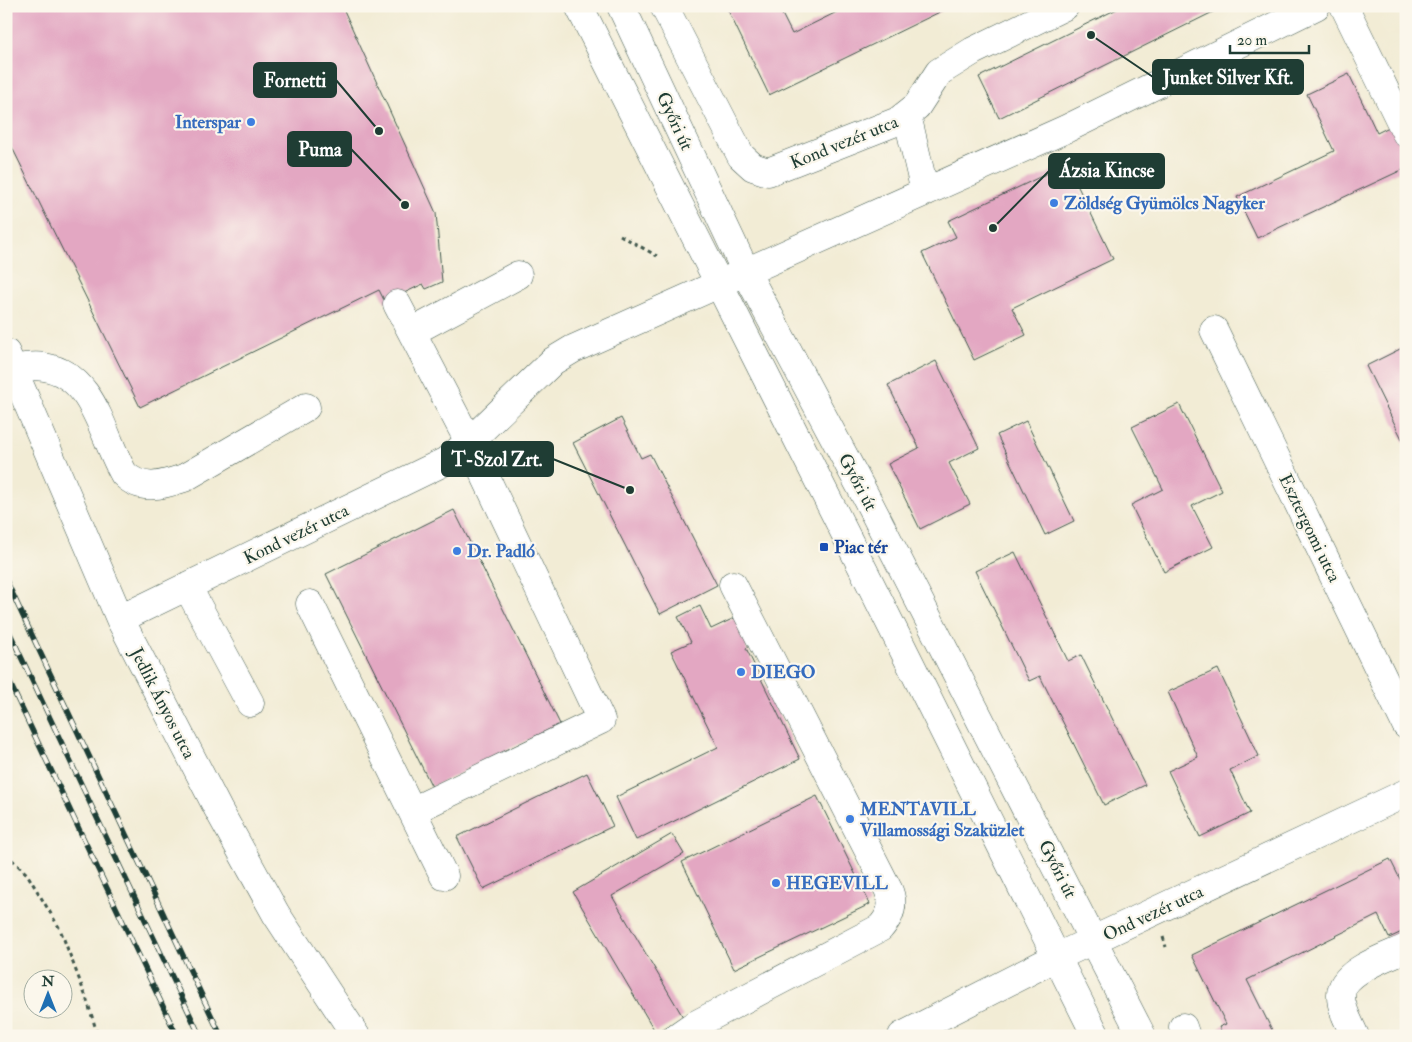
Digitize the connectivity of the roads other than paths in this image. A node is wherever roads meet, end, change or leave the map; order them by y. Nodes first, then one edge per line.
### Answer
1 (579, 6) edge
2 (621, 6) edge
3 (664, 6) edge
4 (1316, 6) edge
5 (1344, 6) edge
6 (1060, 7) edge
7 (908, 115) junction
8 (1406, 133) edge
9 (925, 192) junction
10 (746, 272) junction
11 (518, 274) dead end
12 (719, 284) junction
13 (397, 304) dead end
14 (1214, 330) dead end
15 (412, 332) junction
16 (10, 361) edge
17 (306, 407) dead end
18 (469, 442) junction
19 (733, 585) dead end
20 (187, 586) junction
21 (310, 604) dead end
22 (120, 619) junction
23 (250, 703) dead end
24 (1406, 725) edge
25 (1406, 793) edge
26 (412, 811) junction
27 (444, 876) dead end
28 (1094, 940) junction
29 (1406, 948) edge
30 (1057, 957) junction
31 (356, 1036) edge
32 (678, 1036) edge
33 (902, 1036) edge
34 (1096, 1036) edge
35 (1142, 1036) edge
36 (1355, 1036) edge

1 - 12 street, Győri út
2 - 10 street, Győri út
3 - 7 street, Kond vezér utca
4 - 9 street, Kond vezér utca
5 - 8 street
6 - 7 street, Kond vezér utca
7 - 9 street
9 - 10 street, Kond vezér utca
10 - 12 street, Kond vezér utca
10 - 28 street, Győri út
11 - 15 street
12 - 18 street, Kond vezér utca
12 - 30 street, Győri út
13 - 15 street
14 - 24 street, Esztergomi utca
15 - 18 street
16 - 17 street
16 - 22 street, Jedlik Ányos utca
18 - 20 street, Kond vezér utca
18 - 26 street
19 - 32 street
20 - 22 street, Kond vezér utca
20 - 23 street
21 - 26 street
22 - 31 street, Jedlik Ányos utca
25 - 28 street, Ond vezér utca
26 - 27 street
28 - 30 street, Ond vezér utca
28 - 35 street, Győri út
29 - 36 street
30 - 33 street, Ond vezér utca
30 - 34 street, Győri út

